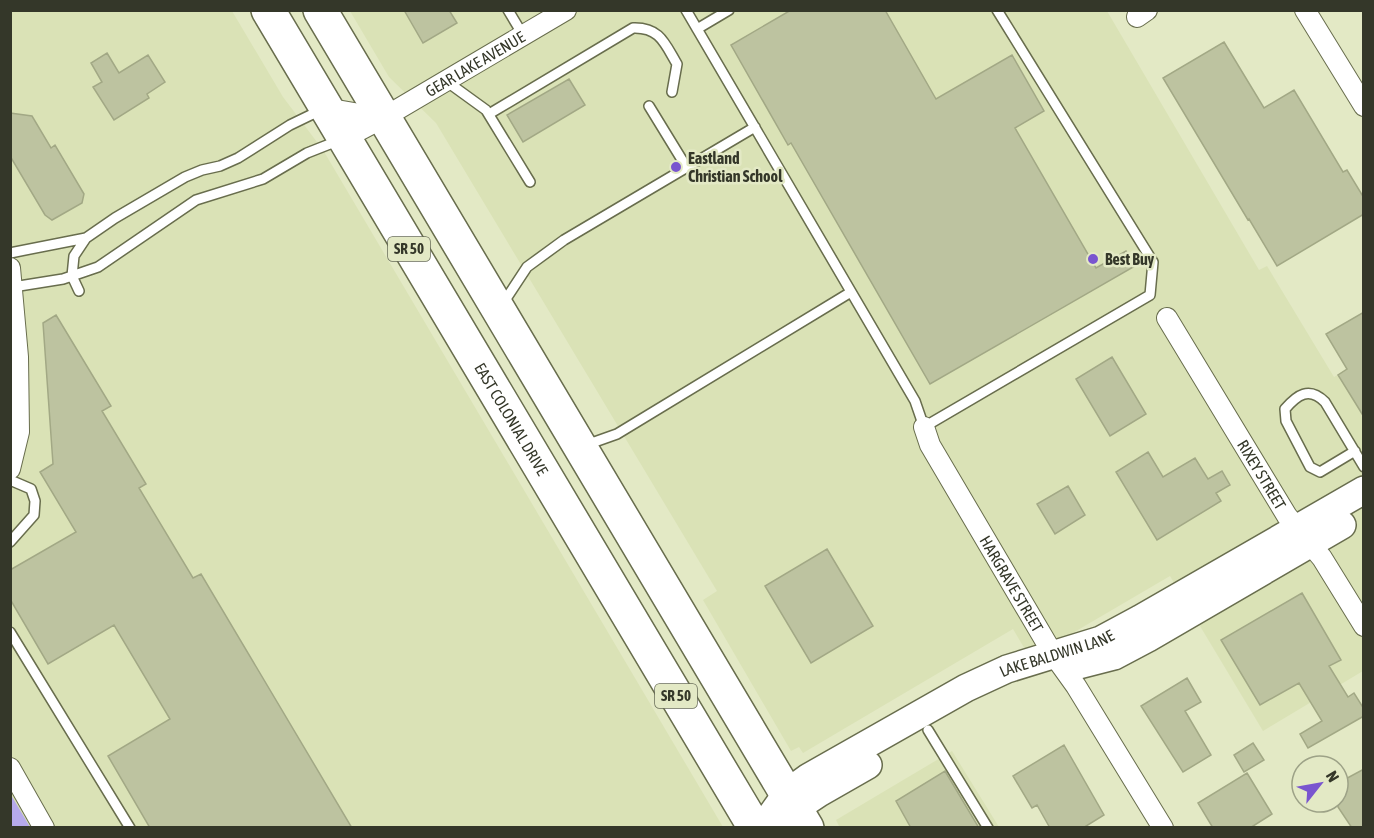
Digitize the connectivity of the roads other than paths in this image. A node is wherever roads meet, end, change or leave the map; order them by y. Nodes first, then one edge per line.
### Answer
1 (268, 10) edge
2 (320, 10) edge
3 (508, 10) edge
4 (566, 10) edge
5 (686, 10) edge
6 (729, 10) edge
7 (997, 10) edge
8 (1305, 10) edge
9 (697, 29) junction
10 (523, 36) junction
11 (446, 81) junction
12 (672, 92) dead end
13 (650, 106) dead end
14 (1364, 106) edge
15 (325, 108) junction
16 (489, 114) junction
17 (383, 118) junction
18 (755, 127) junction
19 (343, 139) junction
20 (687, 168) junction
21 (530, 182) dead end
22 (86, 238) junction
23 (10, 253) edge
24 (72, 276) junction
25 (12, 278) edge
26 (79, 291) dead end
27 (851, 292) junction
28 (498, 310) junction
29 (1167, 318) dead end
30 (501, 403) junction
31 (924, 428) junction
32 (580, 447) junction
33 (1355, 451) junction
34 (1364, 467) edge
35 (10, 469) edge
36 (10, 480) edge
37 (1364, 490) edge
38 (1364, 512) edge
39 (1304, 536) junction
40 (10, 543) edge
41 (1364, 626) edge
42 (10, 632) edge
43 (1059, 661) junction
44 (928, 730) junction
45 (10, 768) edge
46 (796, 810) edge
47 (44, 828) edge
48 (130, 828) edge
49 (755, 828) edge
50 (762, 828) edge
51 (767, 828) edge
52 (988, 828) edge
53 (1163, 828) edge

1 - 15 highway, EAST COLONIAL DRIVE / SR 50
2 - 17 highway, SR 50
3 - 10 lane
4 - 10 street, GEAR LAKE AVENUE
5 - 9 lane
6 - 9 lane
7 - 31 lane
8 - 14 street
9 - 18 lane
10 - 11 street, GEAR LAKE AVENUE
11 - 16 lane
11 - 17 street, GEAR LAKE AVENUE
12 - 16 lane
13 - 20 lane
15 - 17 street
15 - 19 highway, EAST COLONIAL DRIVE / SR 50
15 - 22 lane
16 - 21 lane
17 - 19 street, GEAR LAKE AVENUE
17 - 28 highway, SR 50
18 - 20 lane
18 - 27 lane
19 - 24 lane
19 - 30 highway, EAST COLONIAL DRIVE / SR 50
20 - 28 lane
22 - 23 lane
22 - 24 lane
24 - 25 lane
24 - 26 lane
25 - 35 street
27 - 31 lane
27 - 32 lane
28 - 32 highway, SR 50
29 - 39 street, RIXEY STREET
30 - 32 highway
30 - 49 highway, EAST COLONIAL DRIVE / SR 50
31 - 43 street, HARGRAVE STREET
32 - 46 highway, SR 50
33 - 33 lane
33 - 34 lane
36 - 40 lane
37 - 39 street, LAKE BALDWIN LANE
38 - 39 street, LAKE BALDWIN LANE
39 - 41 street, RIXEY STREET
39 - 43 street, LAKE BALDWIN LANE
42 - 48 lane
43 - 44 street, LAKE BALDWIN LANE
43 - 46 street, LAKE BALDWIN LANE
43 - 53 street, HARGRAVE STREET
44 - 46 street, LAKE BALDWIN LANE
44 - 52 lane
45 - 47 street
46 - 50 street, LAKE BALDWIN LANE
46 - 51 street, LAKE BALDWIN LANE

